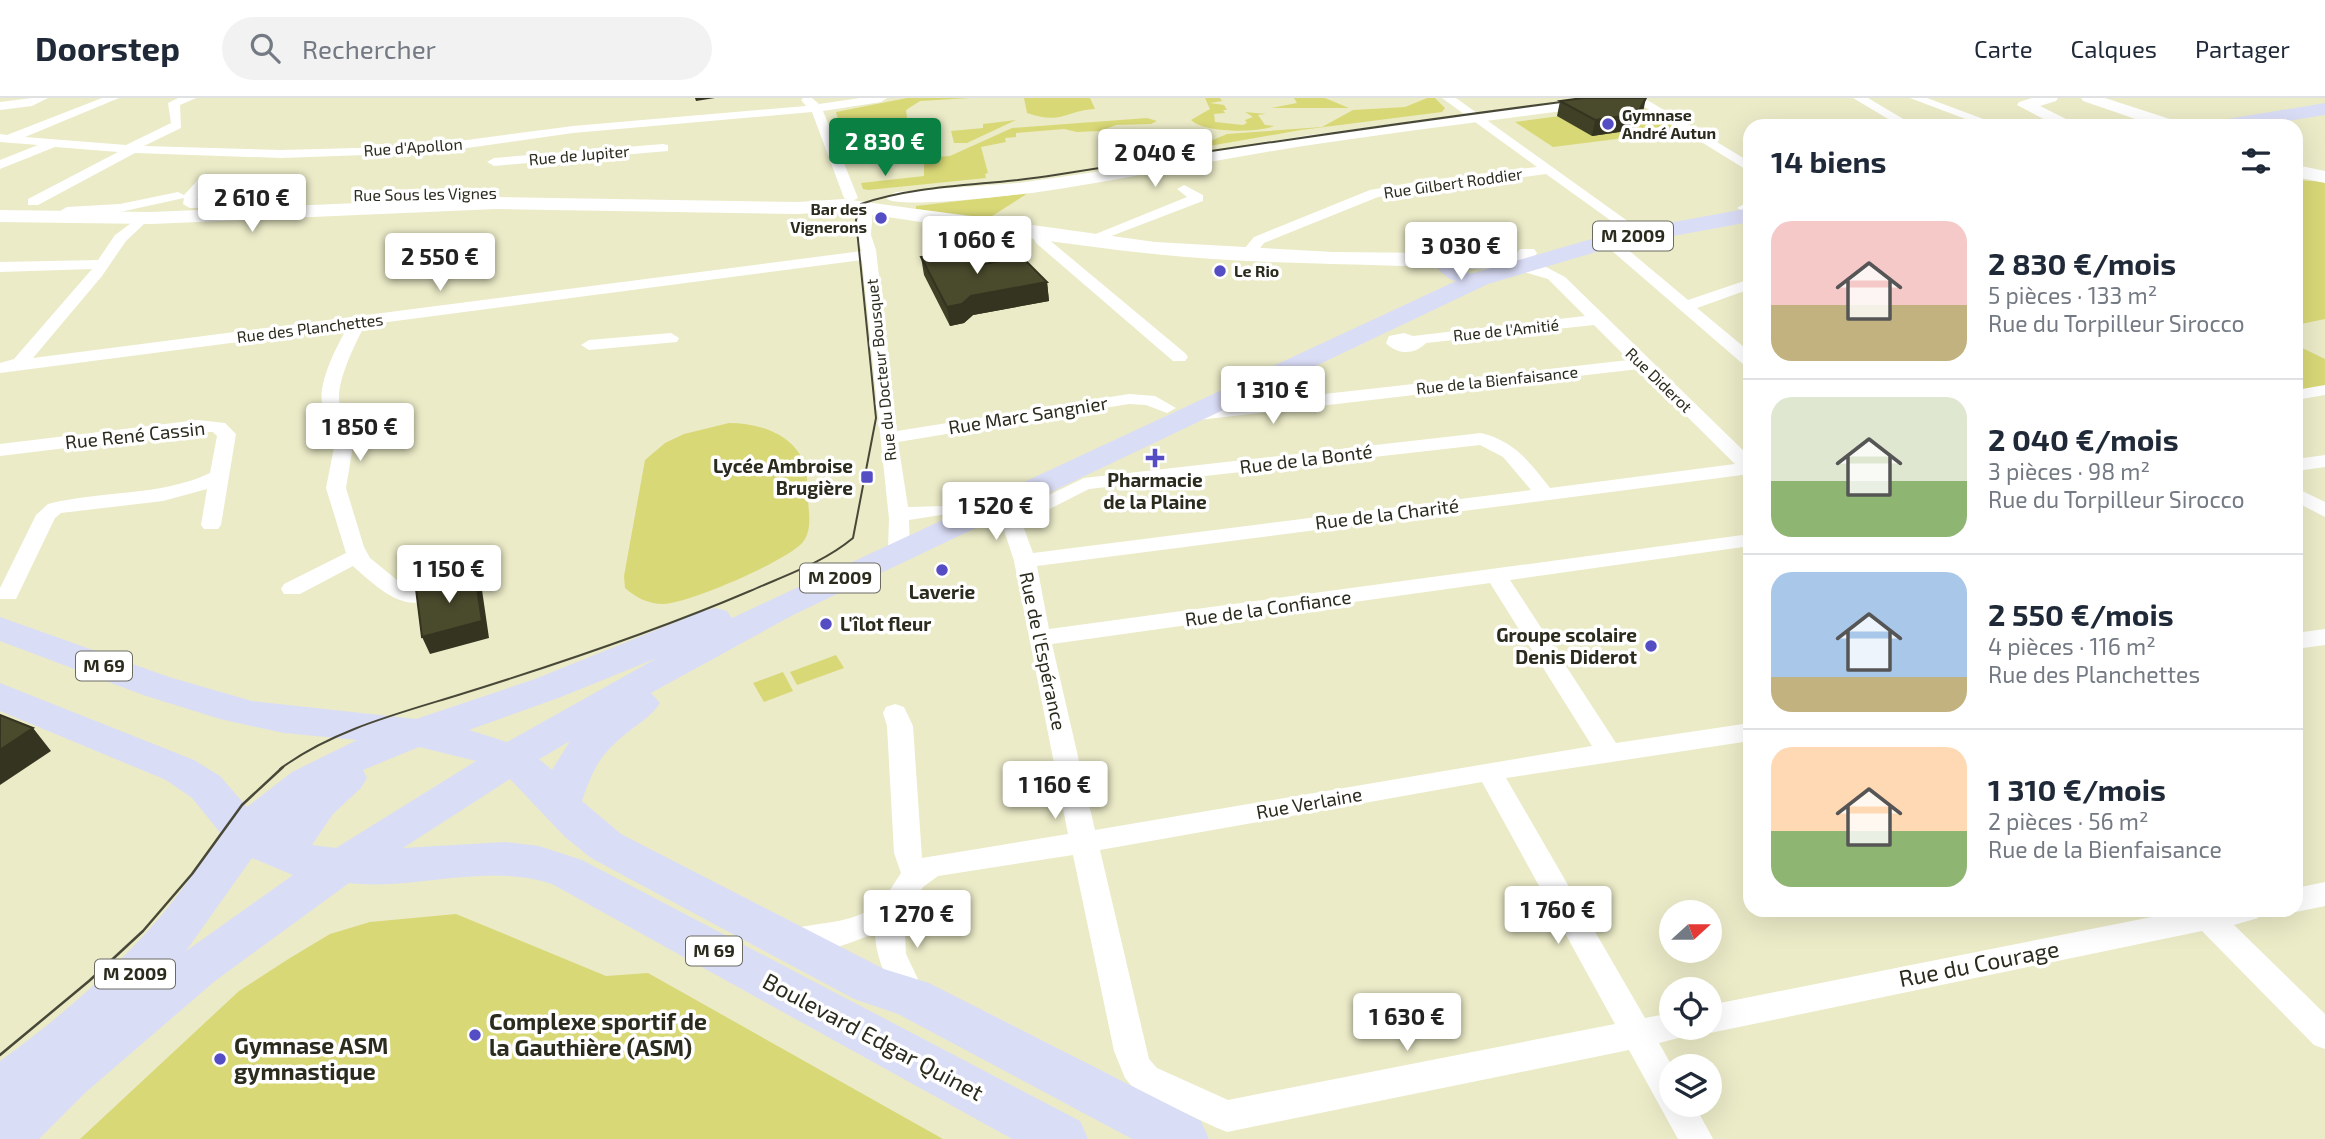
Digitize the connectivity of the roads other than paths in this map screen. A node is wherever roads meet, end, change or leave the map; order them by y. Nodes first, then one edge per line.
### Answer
1 (42, 98) edge
2 (113, 98) edge
3 (190, 98) edge
4 (804, 98) edge
5 (881, 98) edge
6 (1448, 98) edge
7 (1624, 98) edge
8 (1637, 98) edge
9 (1645, 98) edge
10 (1858, 98) edge
11 (1916, 98) edge
12 (2050, 98) edge
13 (2089, 98) edge
14 (0, 106) edge
15 (816, 108) junction
16 (2325, 109) edge
17 (1896, 119) edge
18 (1976, 119) edge
19 (2056, 119) edge
20 (2151, 119) edge
21 (2264, 119) edge
22 (2325, 119) edge
23 (1476, 120) junction
24 (667, 123) junction
25 (2303, 123) edge
26 (4, 138) edge
27 (499, 139) junction
28 (146, 141) junction
29 (53, 144) junction
30 (129, 149) junction
31 (1114, 153) dead end
32 (279, 154) junction
33 (240, 155) junction
34 (1743, 164) edge
35 (0, 165) edge
36 (1548, 170) junction
37 (1131, 172) junction
38 (2303, 173) edge
39 (211, 177) junction
40 (2303, 177) edge
41 (2325, 178) edge
42 (1184, 189) dead end
43 (178, 196) junction
44 (293, 202) junction
45 (858, 202) junction
46 (910, 204) junction
47 (369, 208) junction
48 (0, 209) edge
49 (34, 209) junction
50 (157, 209) dead end
51 (67, 211) junction
52 (1743, 211) edge
53 (0, 216) edge
54 (130, 228) junction
55 (1634, 231) junction
56 (1038, 233) junction
57 (1088, 240) junction
58 (1609, 241) junction
59 (1248, 254) junction
60 (869, 255) junction
61 (1535, 263) junction
62 (102, 264) junction
63 (0, 267) edge
64 (1466, 269) junction
65 (1743, 286) edge
66 (1569, 292) junction
67 (1686, 306) junction
68 (1597, 320) junction
69 (359, 321) junction
70 (671, 338) dead end
71 (1415, 342) dead end
72 (589, 345) dead end
73 (1743, 355) edge
74 (1179, 356) dead end
75 (1641, 364) junction
76 (7, 367) edge
77 (0, 381) edge
78 (2325, 390) edge
79 (2303, 394) edge
80 (1178, 412) junction
81 (887, 438) junction
82 (0, 450) edge
83 (1743, 461) edge
84 (2325, 461) edge
85 (2303, 464) edge
86 (1743, 469) edge
87 (220, 475) junction
88 (1545, 494) junction
89 (2303, 498) edge
90 (2325, 511) edge
91 (955, 514) junction
92 (1011, 522) junction
93 (211, 525) dead end
94 (899, 532) junction
95 (1743, 541) edge
96 (357, 555) junction
97 (1025, 561) junction
98 (1497, 577) junction
99 (292, 589) dead end
100 (413, 597) edge
101 (4, 611) edge
102 (2325, 637) edge
103 (1039, 638) junction
104 (668, 639) junction
105 (2303, 640) edge
106 (704, 648) junction
107 (579, 677) junction
108 (0, 696) edge
109 (210, 702) junction
110 (895, 713) dead end
111 (1743, 733) edge
112 (442, 738) junction
113 (1610, 754) junction
114 (508, 759) junction
115 (1489, 771) junction
116 (561, 804) junction
117 (246, 835) junction
118 (1085, 842) junction
119 (315, 862) junction
120 (416, 865) junction
121 (916, 874) junction
122 (2325, 894) edge
123 (2303, 899) edge
124 (889, 912) junction
125 (2190, 917) edge
126 (2207, 917) edge
127 (785, 941) junction
128 (231, 942) junction
129 (167, 992) junction
130 (912, 998) junction
131 (1722, 1016) edge
132 (1659, 1029) edge
133 (1636, 1034) junction
134 (2325, 1035) edge
135 (1659, 1075) edge
136 (0, 1090) edge
137 (1683, 1117) edge
138 (1, 1139) edge
139 (1062, 1139) edge
140 (1183, 1139) edge
141 (1696, 1139) edge

1 - 14 street
2 - 26 street, Rue d'Apollon
3 - 28 street
4 - 15 street, Rue du Docteur Bousquet
5 - 15 street, Rue d'Apollon
6 - 23 street
7 - 23 street
8 - 9 street
8 - 23 street
8 - 34 street
10 - 17 street
11 - 18 street
12 - 19 street
13 - 20 street
15 - 24 street, Rue d'Apollon
15 - 45 street, Rue du Docteur Bousquet
16 - 21 main road
22 - 25 main road
23 - 36 street
23 - 37 street
24 - 27 street, Rue d'Apollon
24 - 27 street, Rue de Jupiter
26 - 29 street, Rue d'Apollon
27 - 32 street, Rue d'Apollon
28 - 30 street
28 - 32 street
29 - 30 street, Rue d'Apollon
29 - 35 street
30 - 33 street, Rue d'Apollon
30 - 49 street
31 - 37 street
32 - 33 street, Rue d'Apollon
33 - 39 street
36 - 55 street
36 - 59 street, Rue Gilbert Roddier
37 - 46 street
38 - 41 street
39 - 43 street
39 - 44 street
40 - 41 street
42 - 57 street
43 - 50 street
43 - 51 street
44 - 45 street, Rue Sous les Vignes
44 - 51 street, Rue Sous les Vignes
45 - 46 street, Rue Sous les Vignes
45 - 47 street, Rue Sous les Vignes
45 - 60 street, Rue du Docteur Bousquet
46 - 56 street, Rue Sous les Vignes
47 - 49 street, Rue Sous les Vignes
47 - 54 street
48 - 51 street, Rue Sous les Vignes
49 - 53 street, Rue Sous les Vignes
49 - 54 street
52 - 55 main road, M 2009
54 - 62 street
55 - 58 main road, M 2009
55 - 61 main road, M 2009
56 - 57 street, Rue Sous les Vignes
56 - 74 street
57 - 59 street, Rue Sous les Vignes
58 - 61 main road, M 2009
58 - 67 street
59 - 64 street, Rue Sous les Vignes
60 - 69 street, Rue des Planchettes
60 - 81 street, Rue du Docteur Bousquet
61 - 64 main road, M 2009
61 - 66 street, Rue Diderot
61 - 66 street, Rue Diderot
62 - 63 street
62 - 76 street
64 - 80 main road, M 2009
65 - 67 street
66 - 68 street, Rue Diderot
67 - 73 street
68 - 71 street, Rue de l'Amitié
68 - 75 street, Rue Diderot
69 - 76 street, Rue des Planchettes
69 - 96 street
70 - 72 street
75 - 80 street, Rue de la Bienfaisance
75 - 83 street, Rue Diderot
76 - 77 street
78 - 79 street
80 - 81 street, Rue Marc Sangnier
80 - 91 main road, M 2009
81 - 94 street, Rue du Docteur Bousquet
82 - 87 street, Rue René Cassin
84 - 85 street
86 - 88 street, Rue de la Charité
87 - 93 street, Rue René Cassin
87 - 101 street
88 - 92 street, Rue de la Bonté
88 - 97 street, Rue de la Charité
89 - 90 street
91 - 92 street
91 - 94 main road, M 2009
92 - 97 street, Rue de l'Espérance
94 - 104 main road, M 2009
94 - 106 main road, M 2009
95 - 98 street, Rue de la Confiance
96 - 99 street
96 - 100 street
97 - 103 street, Rue de l'Espérance
98 - 103 street, Rue de la Confiance
98 - 113 street
101 - 109 main road, M 69
102 - 105 street
103 - 118 street, Rue de l'Espérance
104 - 107 main road, M 2009
104 - 112 main road
106 - 114 main road, M 2009
106 - 116 main road
107 - 109 main road
107 - 112 main road, M 2009
108 - 117 main road, M 69
109 - 112 main road, M 69
110 - 121 street
111 - 113 street, Rue Verlaine
112 - 114 main road, M 69
112 - 117 main road, M 2009
112 - 119 main road
112 - 119 main road
113 - 115 street, Rue Verlaine
114 - 116 main road, M 69
114 - 119 main road, M 2009
115 - 118 street, Rue Verlaine
115 - 133 street
116 - 127 main road, M 69
117 - 119 main road, Boulevard Edgar Quinet / M 69
117 - 136 main road, M 2009
118 - 121 street, Rue Verlaine
118 - 133 street, Rue de l'Espérance
119 - 120 main road, Boulevard Edgar Quinet / M 69
119 - 128 main road, M 2009
119 - 129 main road
120 - 128 main road
120 - 139 main road, Boulevard Edgar Quinet / M 69
121 - 124 street
122 - 123 street
124 - 127 street
124 - 130 street
125 - 131 street, Rue du Courage
126 - 134 street
127 - 130 main road, M 69
128 - 129 main road, M 2009
129 - 138 main road, M 2009
130 - 140 main road, M 69
132 - 133 street
133 - 135 street
137 - 141 street

